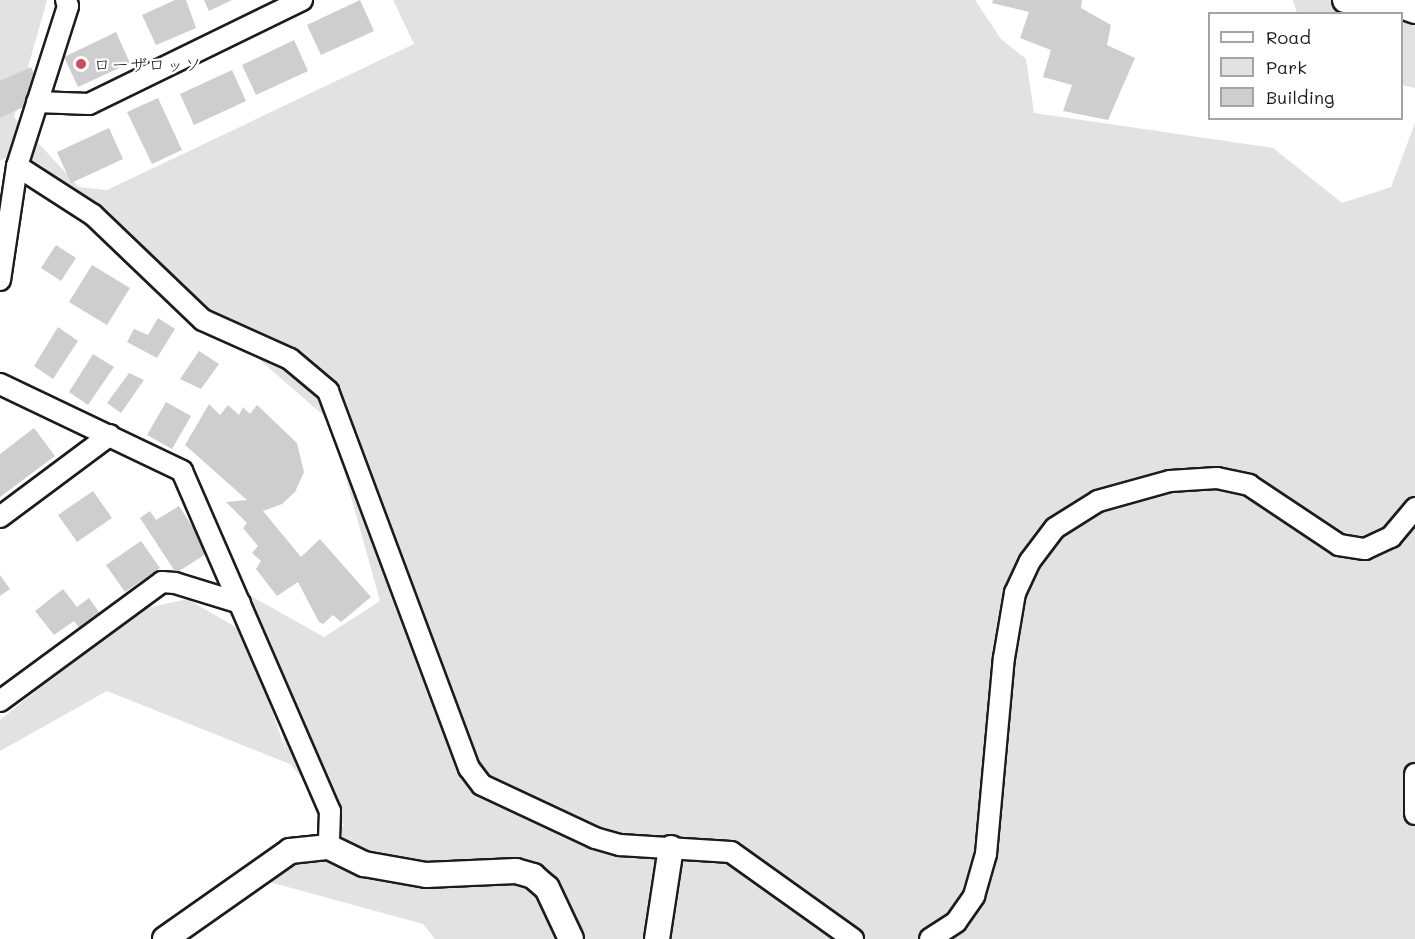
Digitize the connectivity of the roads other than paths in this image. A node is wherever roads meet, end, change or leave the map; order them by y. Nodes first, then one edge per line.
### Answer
1 (66, 0) edge
2 (302, 0) edge
3 (1345, 0) edge
4 (1415, 11) edge
5 (37, 102) junction
6 (17, 166) junction
7 (0, 280) edge
8 (0, 384) edge
9 (110, 435) junction
10 (1415, 508) edge
11 (0, 517) edge
12 (240, 603) junction
13 (0, 700) edge
14 (1415, 774) edge
15 (1415, 814) edge
16 (329, 847) junction
17 (671, 848) junction
18 (165, 939) edge
19 (571, 939) edge
20 (657, 939) edge
21 (853, 939) edge
22 (930, 939) edge

1 - 5 street
2 - 5 street
3 - 4 street
5 - 6 street
6 - 7 street
6 - 17 street
8 - 9 street
9 - 11 street
9 - 12 street
10 - 22 street
12 - 13 street
12 - 16 street
14 - 15 street
16 - 18 street
16 - 19 street
17 - 20 street
17 - 21 street

